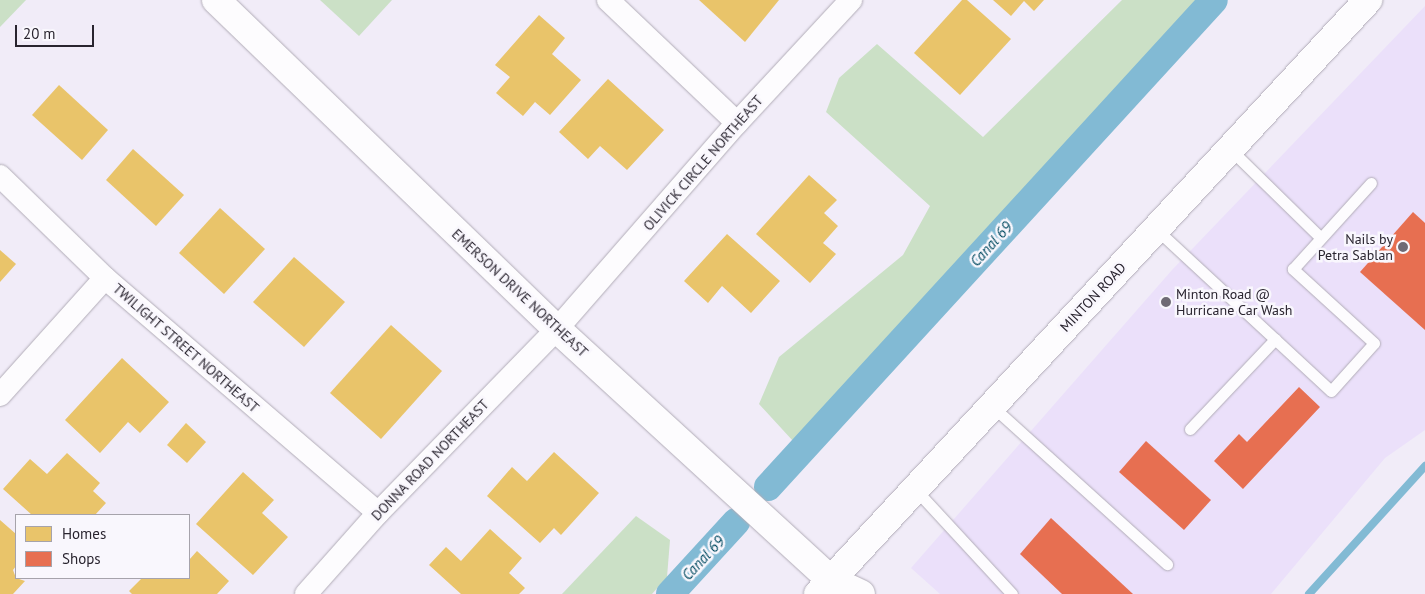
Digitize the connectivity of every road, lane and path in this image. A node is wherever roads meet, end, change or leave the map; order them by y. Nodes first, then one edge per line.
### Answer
1 (216, 0) edge
2 (608, 0) edge
3 (851, 0) edge
4 (1368, 0) edge
5 (737, 123) junction
6 (1230, 149) junction
7 (0, 176) edge
8 (1371, 183) dead end
9 (1156, 229) junction
10 (1320, 237) junction
11 (104, 278) junction
12 (557, 329) junction
13 (1275, 339) junction
14 (0, 395) edge
15 (992, 406) junction
16 (1190, 429) dead end
17 (915, 489) junction
18 (378, 513) junction
19 (1167, 564) dead end
20 (829, 589) edge
21 (306, 594) edge
22 (860, 594) edge
23 (1012, 594) edge

1 - 12 street, EMERSON DRIVE NORTHEAST
2 - 5 street
3 - 5 street, OLIVICK CIRCLE NORTHEAST
4 - 6 street, MINTON ROAD
5 - 12 street, OLIVICK CIRCLE NORTHEAST
6 - 9 street, MINTON ROAD
6 - 10 lane
7 - 11 street, TWILIGHT STREET NORTHEAST
8 - 10 lane
9 - 13 lane
9 - 15 street, MINTON ROAD
10 - 13 lane
11 - 14 street
11 - 18 street, TWILIGHT STREET NORTHEAST
12 - 18 street, DONNA ROAD NORTHEAST
12 - 20 street, EMERSON DRIVE NORTHEAST
13 - 16 lane
15 - 17 street, MINTON ROAD
15 - 19 lane
17 - 20 street, MINTON ROAD
17 - 23 lane
18 - 21 street, DONNA ROAD NORTHEAST
20 - 22 street, EMERSON DRIVE NORTHEAST

